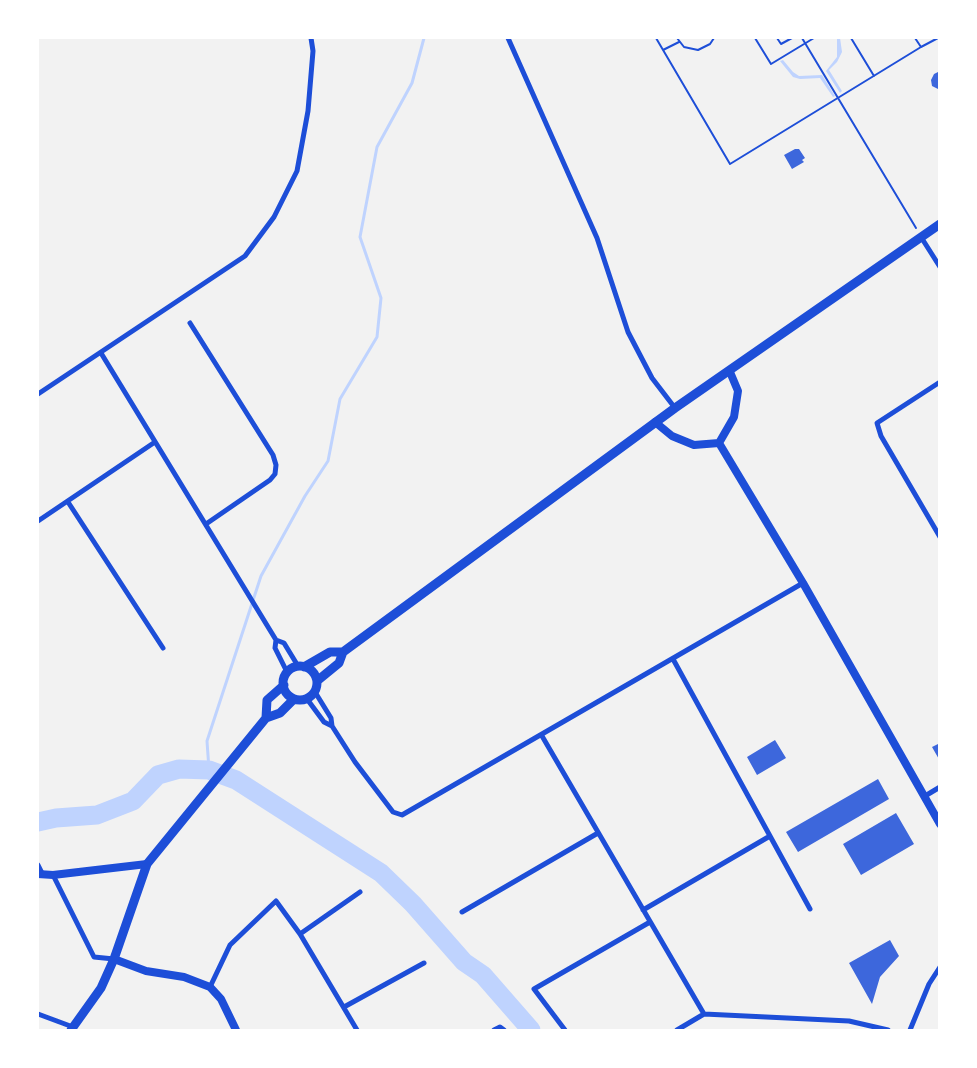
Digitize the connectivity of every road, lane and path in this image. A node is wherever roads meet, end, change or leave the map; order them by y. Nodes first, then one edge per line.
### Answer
1 (311, 38) edge
2 (508, 38) edge
3 (656, 38) edge
4 (676, 38) edge
5 (714, 38) edge
6 (755, 38) edge
7 (777, 38) edge
8 (792, 38) edge
9 (802, 38) edge
10 (814, 38) edge
11 (851, 38) edge
12 (915, 38) edge
13 (938, 38) edge
14 (679, 42) junction
15 (805, 43) junction
16 (922, 47) junction
17 (663, 50) junction
18 (874, 76) junction
19 (839, 97) junction
20 (940, 224) edge
21 (921, 236) junction
22 (940, 267) edge
23 (190, 323) dead end
24 (102, 353) junction
25 (730, 372) junction
26 (940, 382) edge
27 (38, 394) edge
28 (675, 408) junction
29 (656, 422) junction
30 (155, 442) junction
31 (719, 443) junction
32 (68, 502) junction
33 (38, 521) edge
34 (206, 524) junction
35 (940, 537) edge
36 (803, 583) junction
37 (276, 640) junction
38 (163, 648) dead end
39 (343, 652) junction
40 (673, 659) junction
41 (301, 667) junction
42 (287, 672) junction
43 (317, 681) junction
44 (284, 685) junction
45 (315, 692) junction
46 (294, 699) junction
47 (307, 699) junction
48 (266, 718) junction
49 (332, 726) junction
50 (542, 736) junction
51 (940, 787) edge
52 (924, 796) junction
53 (940, 824) edge
54 (598, 833) junction
55 (770, 836) junction
56 (147, 864) junction
57 (38, 865) edge
58 (40, 874) edge
59 (54, 875) junction
60 (360, 892) dead end
61 (810, 909) dead end
62 (643, 910) junction
63 (462, 912) dead end
64 (650, 922) junction
65 (300, 934) junction
66 (114, 959) junction
67 (424, 963) dead end
68 (940, 968) edge
69 (210, 987) junction
70 (344, 1007) junction
71 (38, 1014) edge
72 (704, 1014) junction
73 (72, 1029) edge
74 (502, 1029) edge
75 (236, 1030) edge
76 (357, 1030) edge
77 (494, 1030) edge
78 (565, 1030) edge
79 (677, 1030) edge
80 (888, 1030) edge
81 (910, 1030) edge

1 - 24 street
2 - 28 street
3 - 17 path
4 - 14 path
5 - 14 path
6 - 15 path
7 - 8 path
9 - 15 path
10 - 15 path
11 - 18 path
12 - 16 path
13 - 16 path
14 - 17 path
15 - 19 path
16 - 18 path
17 - 19 path
18 - 19 path
19 - 21 path
20 - 21 main road
21 - 22 street
21 - 25 main road
23 - 34 street
24 - 27 street
24 - 30 street
25 - 28 main road
25 - 31 street
26 - 35 street
28 - 29 main road
29 - 31 street
29 - 39 main road
30 - 32 street
30 - 34 street
31 - 36 street
32 - 33 street
32 - 38 street
34 - 37 street
36 - 40 street
36 - 52 street
37 - 41 street
37 - 42 street
39 - 41 main road
39 - 43 main road
40 - 50 street
40 - 55 street
41 - 42 main road
41 - 43 main road
42 - 44 main road
43 - 45 main road
44 - 46 main road
44 - 48 main road
45 - 47 main road
45 - 49 street
46 - 47 main road
46 - 48 main road
47 - 49 street
48 - 56 main road
49 - 50 street
50 - 54 street
51 - 52 street
52 - 53 street
54 - 62 street
54 - 63 street
55 - 61 street
55 - 62 street
56 - 59 street
56 - 66 main road
57 - 58 street
58 - 59 street
59 - 66 street
60 - 65 street
62 - 64 street
64 - 72 street
64 - 78 street
65 - 69 street
65 - 70 street
66 - 69 street
66 - 73 main road
67 - 70 street
68 - 81 street
69 - 75 street
70 - 76 street
71 - 73 street
72 - 79 street
72 - 80 street
74 - 77 street

